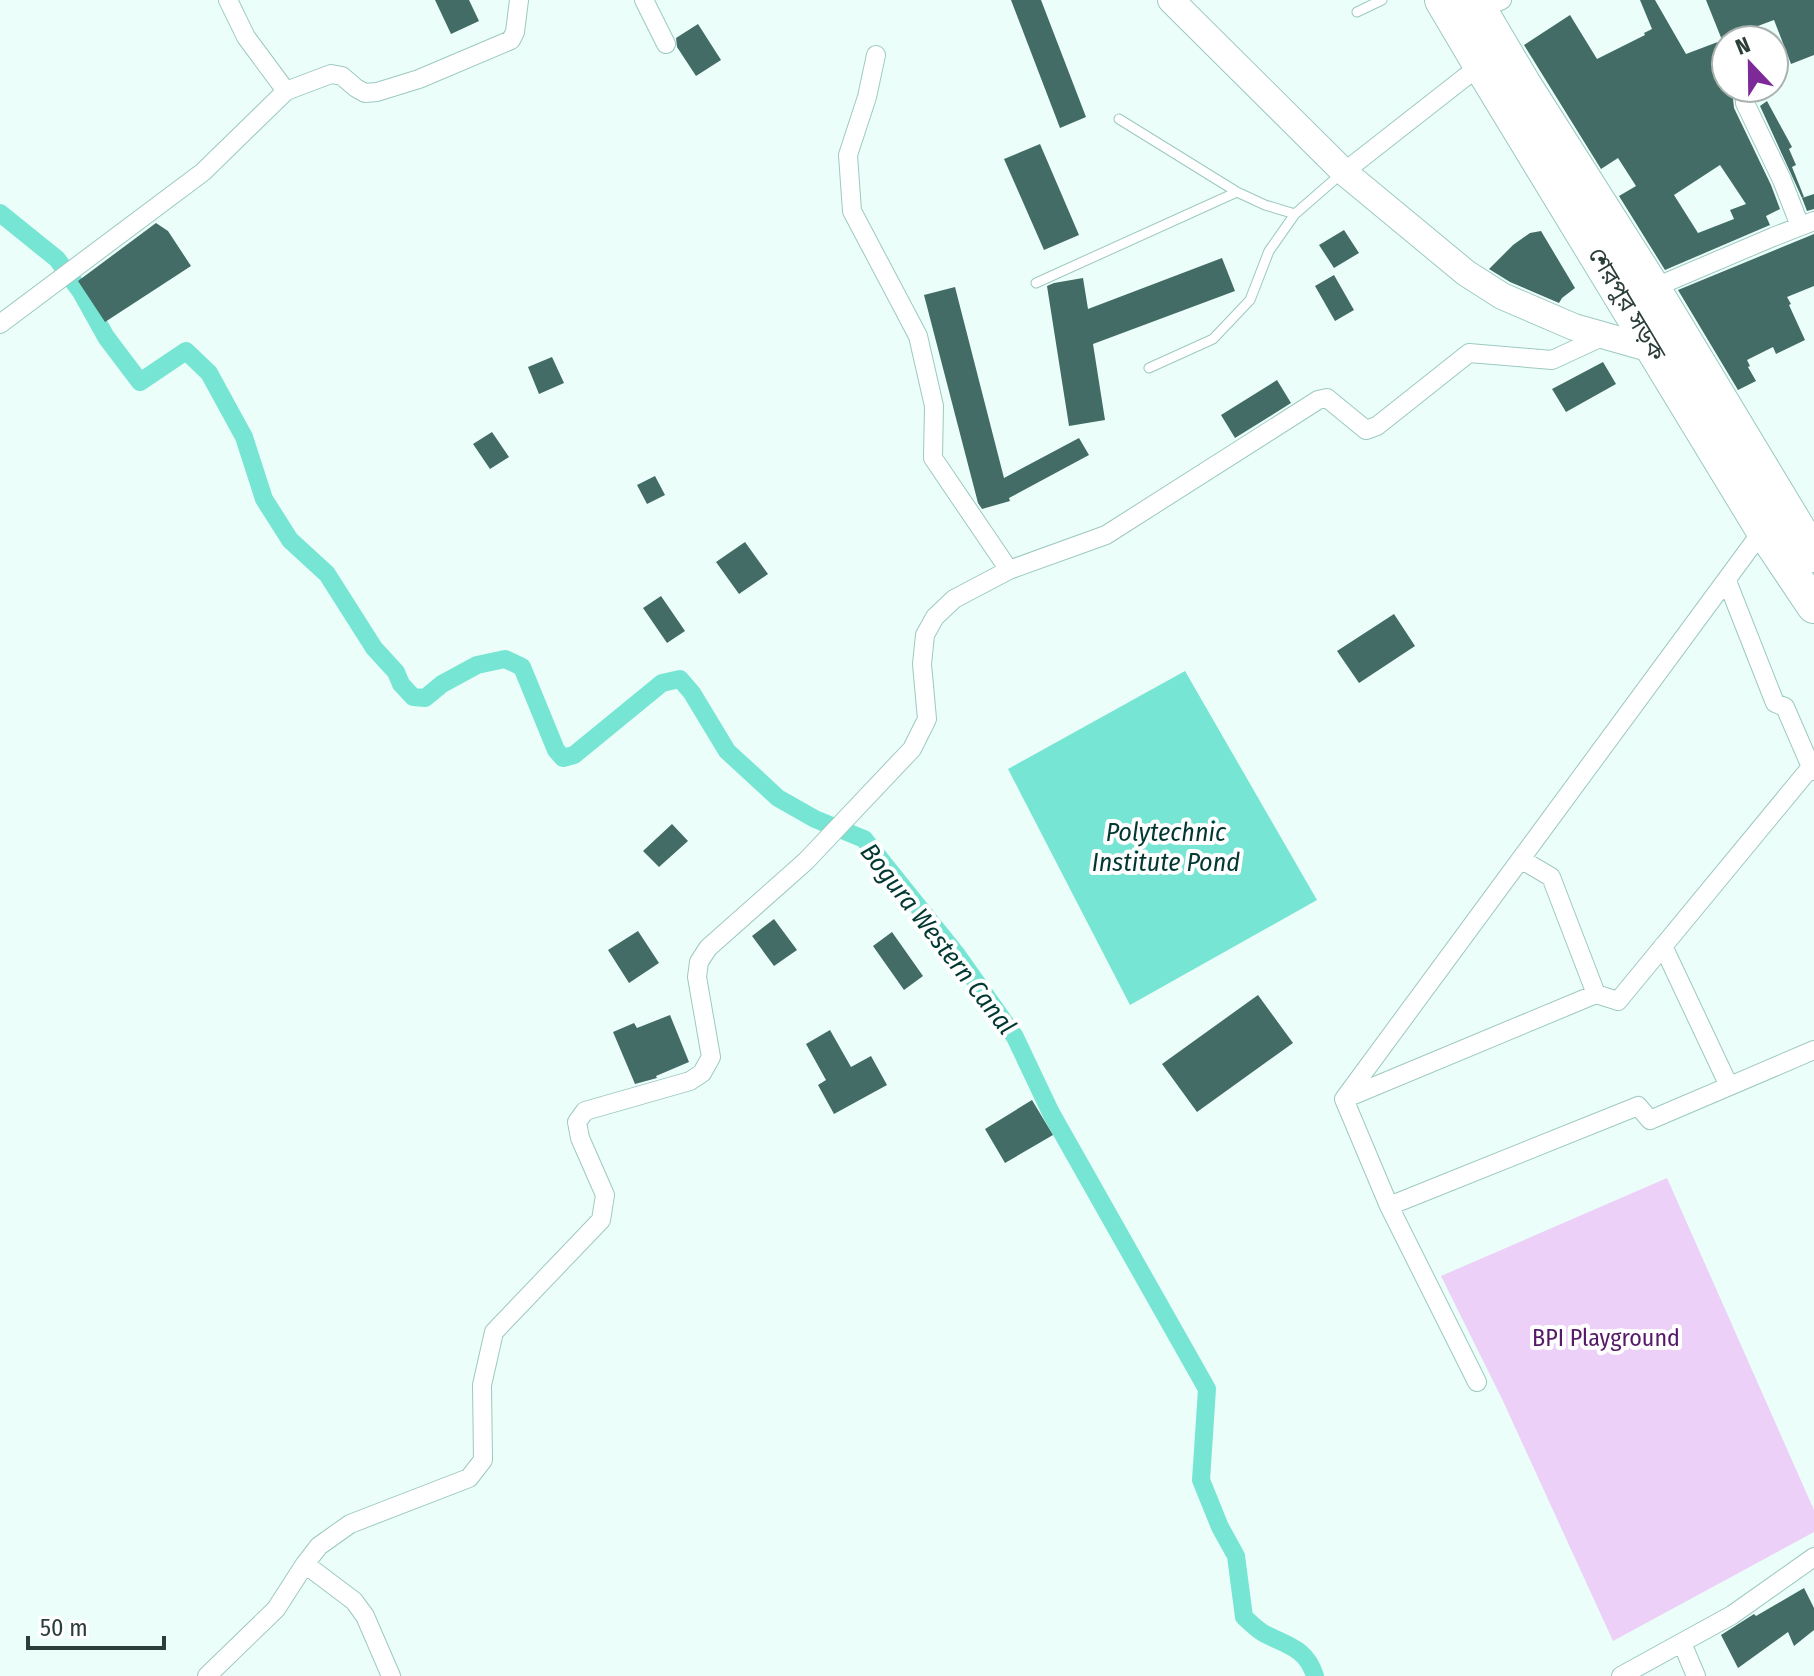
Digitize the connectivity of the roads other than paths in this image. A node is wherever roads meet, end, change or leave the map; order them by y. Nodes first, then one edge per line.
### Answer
1 (228, 0) edge
2 (519, 0) edge
3 (644, 0) edge
4 (1171, 0) edge
5 (1382, 0) edge
6 (1442, 0) edge
7 (1485, 3) edge
8 (1357, 12) dead end
9 (666, 44) dead end
10 (876, 55) dead end
11 (1481, 66) junction
12 (286, 91) junction
13 (1745, 104) edge
14 (1119, 119) dead end
15 (1344, 172) junction
16 (1237, 192) junction
17 (1295, 214) junction
18 (1807, 223) edge
19 (1036, 283) dead end
20 (1653, 288) junction
21 (0, 324) edge
22 (1604, 336) junction
23 (1655, 350) junction
24 (1149, 368) dead end
25 (1763, 530) junction
26 (1813, 551) edge
27 (1009, 570) junction
28 (1727, 581) junction
29 (1814, 606) edge
30 (1813, 767) edge
31 (1522, 860) junction
32 (1663, 946) junction
33 (1596, 994) junction
34 (1814, 1050) edge
35 (1729, 1086) junction
36 (1344, 1099) junction
37 (1389, 1206) junction
38 (1477, 1382) dead end
39 (1814, 1557) edge
40 (305, 1564) junction
41 (1682, 1643) junction
42 (207, 1676) edge
43 (391, 1676) edge
44 (1621, 1676) edge
45 (1696, 1676) edge

1 - 12 street
2 - 12 street
3 - 9 street
4 - 15 street
5 - 8 lane
6 - 11 highway, শেরপুর সড়ক
7 - 20 highway, শেরপুর সড়ক
10 - 27 street
11 - 15 street
11 - 23 highway, শেরপুর সড়ক
12 - 21 street
13 - 18 street
14 - 16 lane
15 - 17 lane
15 - 22 street
16 - 17 lane
16 - 19 lane
17 - 24 lane
18 - 20 street
20 - 26 highway, শেরপুর সড়ক
22 - 23 street
22 - 27 street
23 - 25 highway, শেরপুর সড়ক
25 - 28 street
25 - 29 highway, শেরপুর সড়ক
27 - 40 street
28 - 30 street
28 - 31 street
30 - 32 street
31 - 33 street
31 - 36 street
32 - 33 street
32 - 35 street
33 - 36 street
34 - 35 street
35 - 37 street
36 - 37 street
37 - 38 street
39 - 41 street
40 - 42 street
40 - 43 street
41 - 44 street
41 - 45 street

